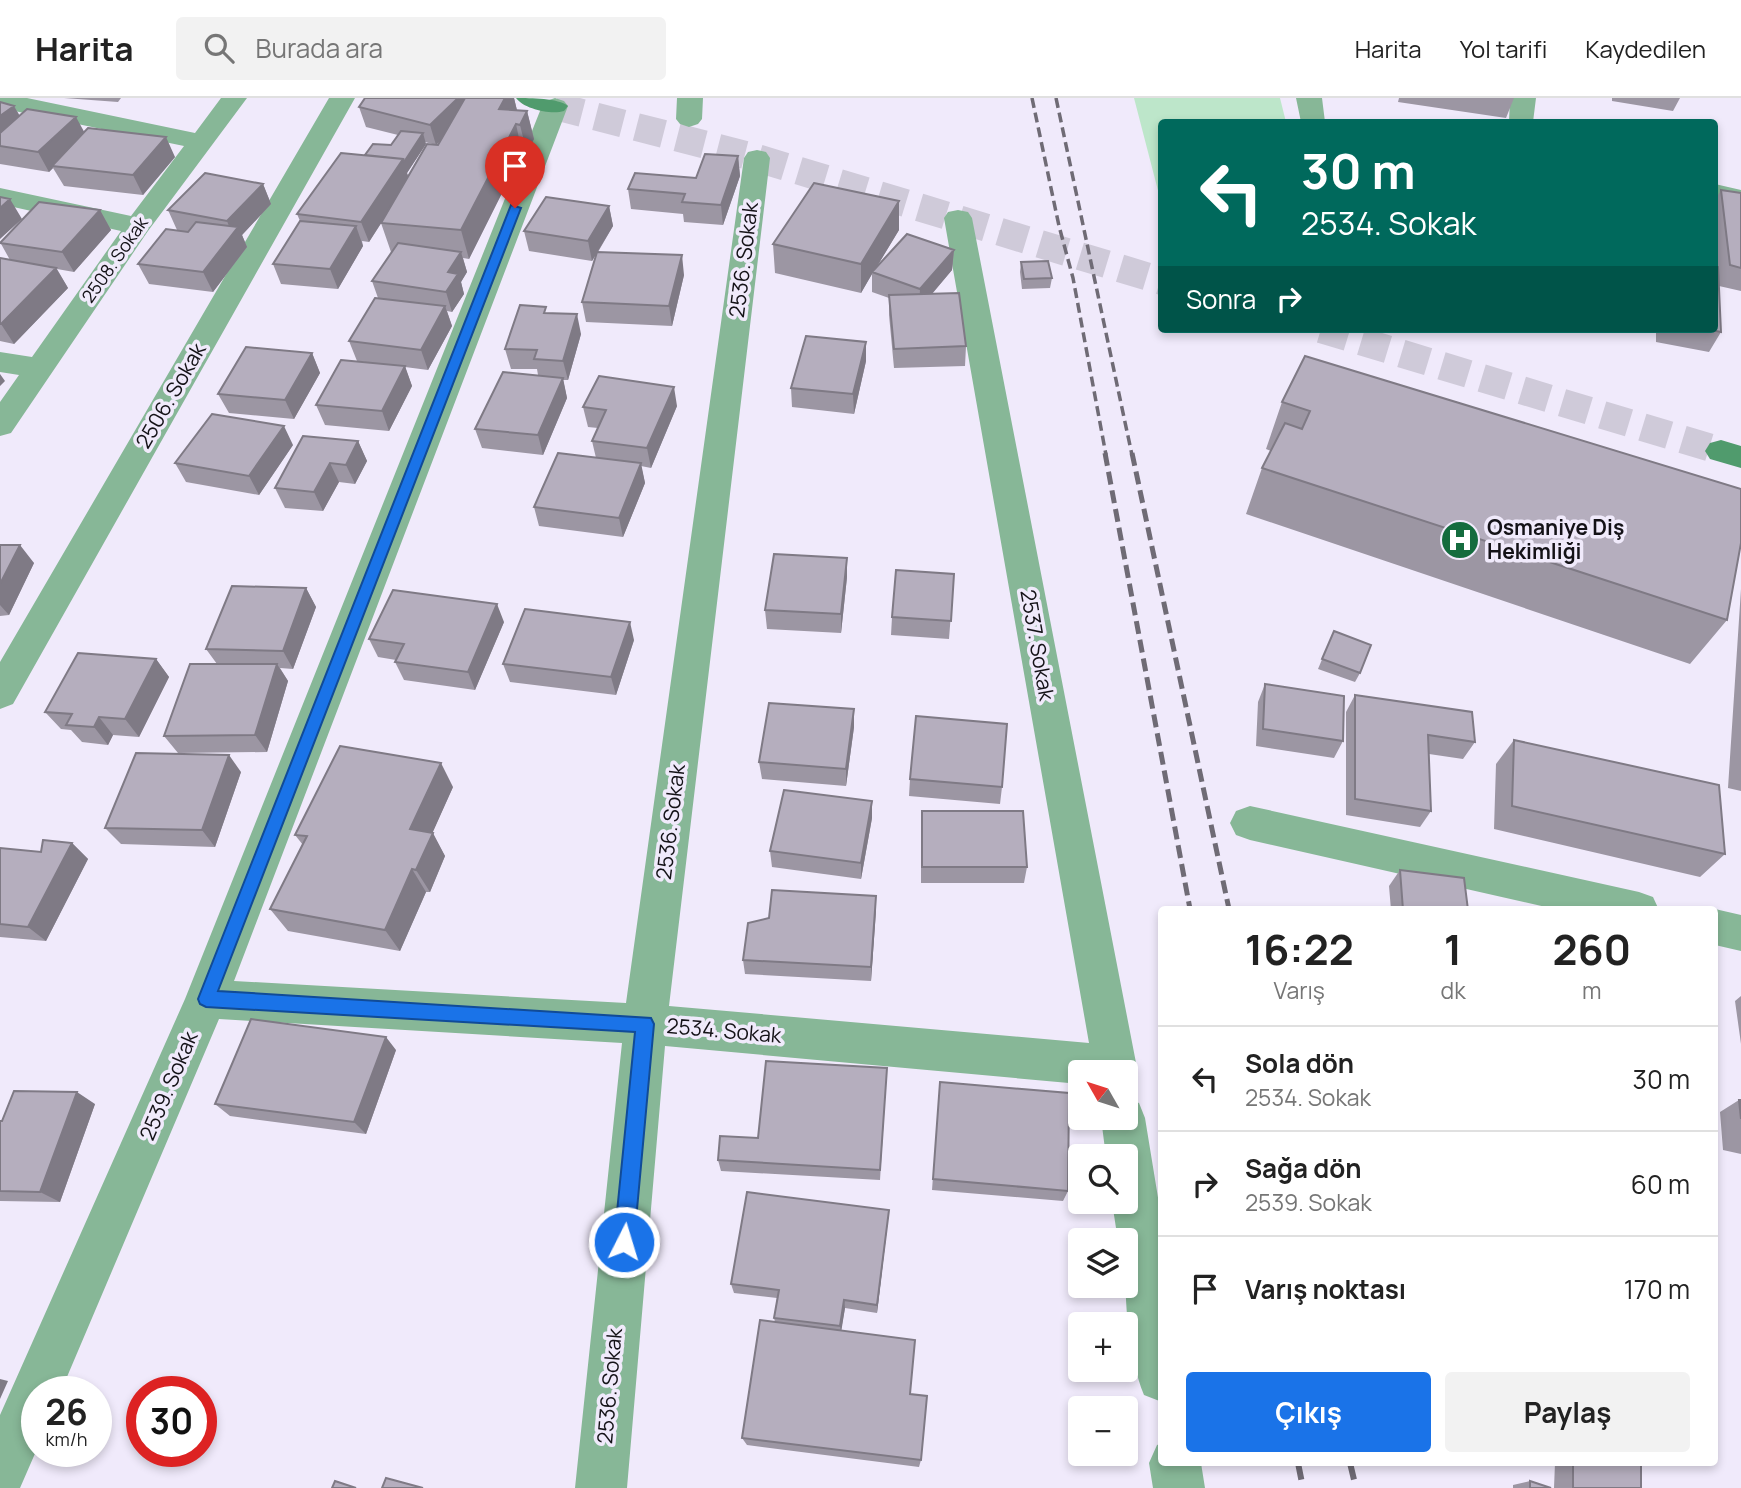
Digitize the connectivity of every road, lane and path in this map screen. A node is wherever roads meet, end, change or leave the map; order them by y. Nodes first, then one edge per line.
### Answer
1 (233, 98) edge
2 (342, 98) edge
3 (1310, 98) edge
4 (1523, 98) edge
5 (0, 100) edge
6 (542, 102) edge
7 (1314, 119) edge
8 (1521, 119) edge
9 (201, 142) junction
10 (757, 158) dead end
11 (1718, 193) edge
12 (0, 196) edge
13 (1741, 198) edge
14 (958, 218) dead end
15 (138, 226) junction
16 (0, 362) edge
17 (40, 368) junction
18 (0, 425) edge
19 (0, 694) edge
20 (1250, 823) dead end
21 (1621, 906) edge
22 (1718, 928) edge
23 (1741, 933) edge
24 (206, 999) junction
25 (645, 1024) junction
26 (1113, 1060) edge
27 (1068, 1065) edge
28 (1125, 1130) edge
29 (1158, 1350) edge
30 (1175, 1466) edge
31 (0, 1474) edge
32 (601, 1488) edge
33 (1179, 1488) edge

1 - 9 street, 2508. Sokak
2 - 19 street, 2506. Sokak
3 - 7 street
4 - 8 street
5 - 9 street
6 - 24 street, 2539. Sokak
9 - 15 street, 2508. Sokak
10 - 25 street, 2536. Sokak
11 - 13 street
12 - 15 street
14 - 26 street, 2537. Sokak
15 - 17 street, 2508. Sokak
16 - 17 street
17 - 18 street, 2508. Sokak
20 - 21 street
22 - 23 street
24 - 25 street, 2534. Sokak
24 - 31 street, 2539. Sokak
25 - 27 street, 2534. Sokak
25 - 32 street, 2536. Sokak
28 - 29 street
30 - 33 street

